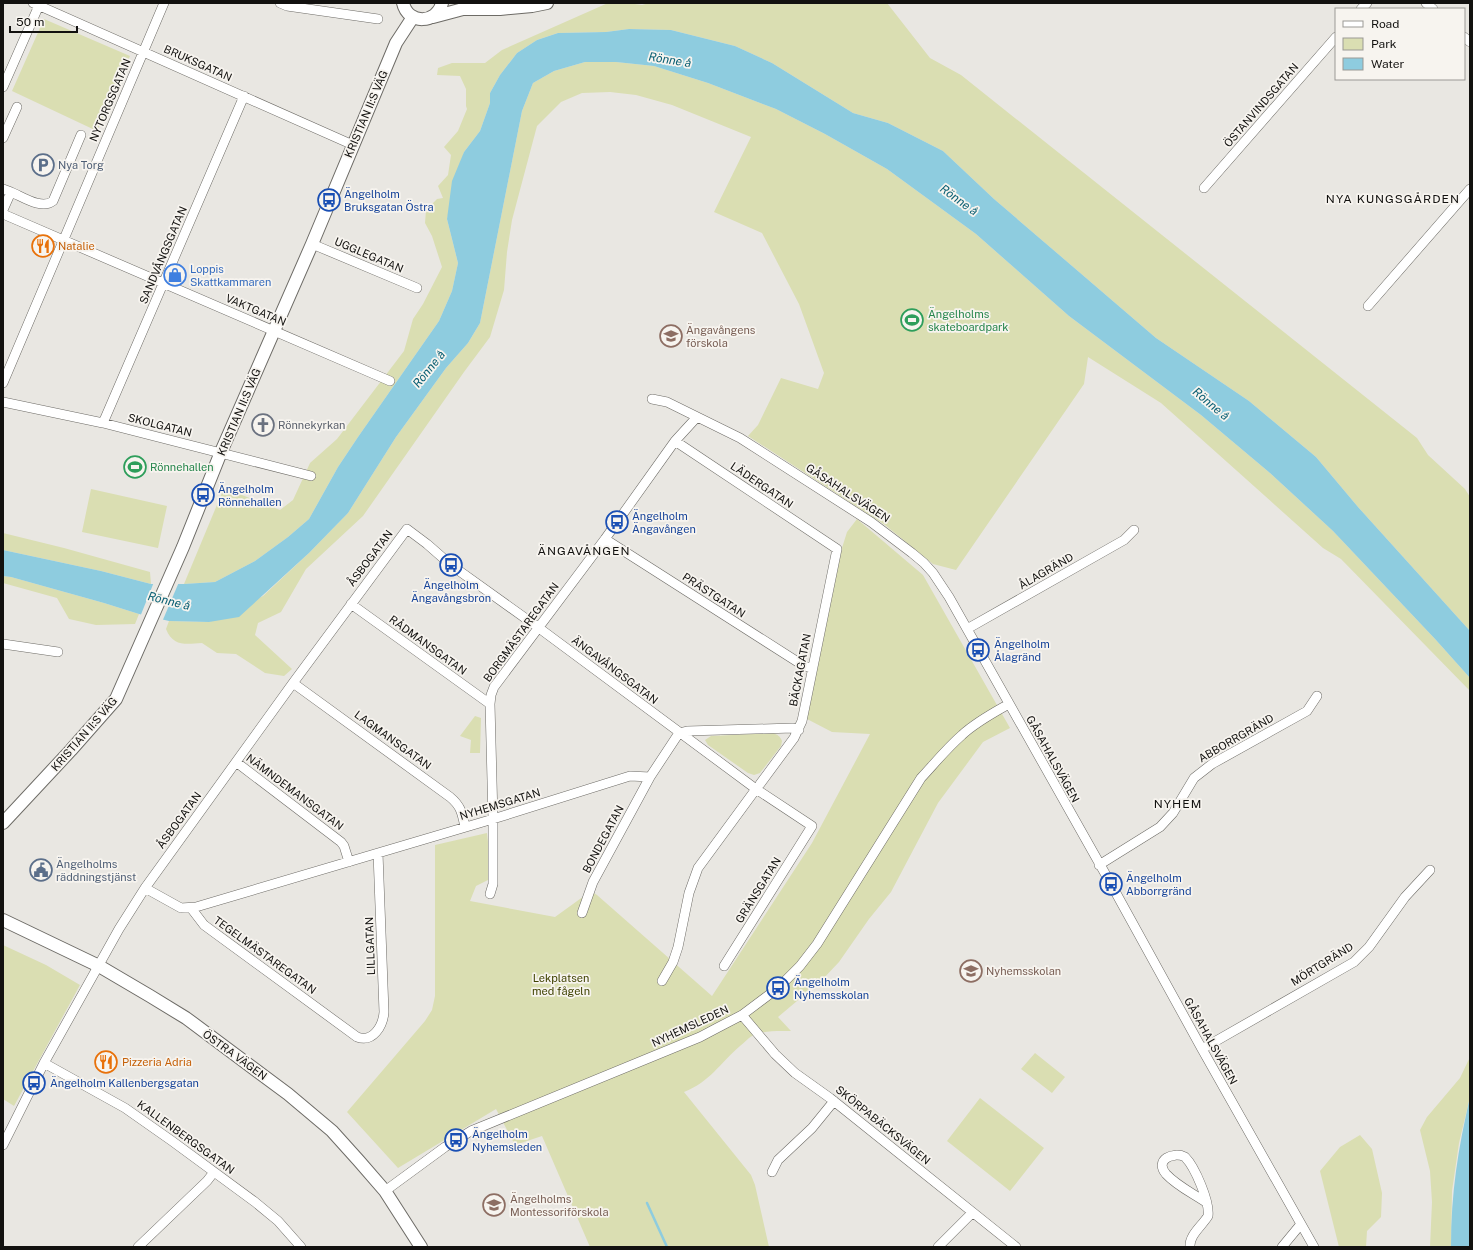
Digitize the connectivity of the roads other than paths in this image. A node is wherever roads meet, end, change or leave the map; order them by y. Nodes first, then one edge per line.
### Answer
1 (164, 3) edge
2 (280, 3) edge
3 (403, 3) edge
4 (442, 3) edge
5 (547, 3) edge
6 (38, 4) edge
7 (413, 17) junction
8 (433, 17) junction
9 (378, 19) dead end
10 (1335, 39) edge
11 (144, 52) junction
12 (3, 87) edge
13 (244, 96) junction
14 (17, 107) dead end
15 (80, 135) dead end
16 (3, 138) edge
17 (353, 145) junction
18 (1204, 188) dead end
19 (1470, 189) edge
20 (7, 190) edge
21 (3, 210) edge
22 (3, 214) edge
23 (63, 240) junction
24 (312, 244) junction
25 (164, 284) junction
26 (417, 288) dead end
27 (1368, 306) dead end
28 (274, 331) junction
29 (390, 381) dead end
30 (3, 383) edge
31 (652, 399) dead end
32 (3, 402) edge
33 (697, 417) junction
34 (103, 423) junction
35 (675, 441) junction
36 (221, 452) junction
37 (311, 476) dead end
38 (407, 529) joint
39 (1134, 530) dead end
40 (605, 539) junction
41 (837, 549) joint
42 (351, 604) junction
43 (539, 628) junction
44 (967, 629) junction
45 (3, 644) edge
46 (58, 652) dead end
47 (812, 668) junction
48 (293, 683) junction
49 (1317, 696) dead end
50 (490, 704) junction
51 (1009, 704) junction
52 (799, 730) junction
53 (679, 733) junction
54 (236, 762) junction
55 (650, 777) junction
56 (758, 787) junction
57 (493, 819) junction
58 (3, 823) edge
59 (812, 826) joint
60 (465, 827) junction
61 (378, 853) junction
62 (349, 862) junction
63 (1099, 865) junction
64 (1430, 870) dead end
65 (145, 888) junction
66 (490, 894) dead end
67 (191, 908) junction
68 (582, 913) dead end
69 (3, 920) edge
70 (99, 966) junction
71 (724, 966) dead end
72 (662, 981) dead end
73 (742, 1015) junction
74 (373, 1036) joint
75 (1202, 1049) junction
76 (44, 1063) junction
77 (834, 1101) junction
78 (4, 1142) edge
79 (214, 1172) junction
80 (772, 1172) dead end
81 (385, 1191) junction
82 (1207, 1204) junction
83 (972, 1213) junction
84 (1301, 1224) junction
85 (138, 1247) edge
86 (301, 1247) edge
87 (421, 1247) edge
88 (938, 1247) edge
89 (1016, 1247) edge
90 (1190, 1247) edge
91 (1282, 1247) edge
92 (1314, 1247) edge

1 - 11 street, NYTORGSGATAN
2 - 9 street
3 - 7 main road
4 - 8 main road
5 - 8 main road
6 - 11 street, BRUKSGATAN
6 - 12 street
7 - 8 main road
7 - 17 main road, KRISTIAN II:S VÄG
10 - 18 street, ÖSTANVINDSGATAN
11 - 13 street, BRUKSGATAN
11 - 23 street, NYTORGSGATAN
13 - 17 street, BRUKSGATAN
13 - 25 street, SANDVÅNGSGATAN
14 - 16 street
15 - 20 street
17 - 24 main road, KRISTIAN II:S VÄG
19 - 27 street
20 - 21 street
22 - 23 street, VAKTGATAN
23 - 25 street, VAKTGATAN
23 - 30 street, NYTORGSGATAN
24 - 26 street, UGGLEGATAN
24 - 28 main road, KRISTIAN II:S VÄG
25 - 28 street, VAKTGATAN
25 - 34 street, SANDVÅNGSGATAN
28 - 29 street, VAKTGATAN
28 - 36 main road, KRISTIAN II:S VÄG
31 - 33 street, GÅSAHALSVÄGEN
32 - 34 street, SKOLGATAN
33 - 35 street, BORGMÄSTAREGATAN
33 - 44 street, GÅSAHALSVÄGEN
34 - 36 street, SKOLGATAN
35 - 40 street, BORGMÄSTAREGATAN
35 - 41 street, LÄDERGATAN
36 - 37 street, SKOLGATAN
36 - 58 main road, KRISTIAN II:S VÄG
38 - 42 street, ÅSBOGATAN
38 - 43 street, ÄNGAVÅNGSGATAN
39 - 44 street, ÅLAGRÄND
40 - 43 street, BORGMÄSTAREGATAN
40 - 47 street, PRÄSTGATAN
41 - 47 street, BÄCKAGATAN
42 - 48 street, ÅSBOGATAN
42 - 50 street, RÅDMANSGATAN
43 - 50 street, BORGMÄSTAREGATAN
43 - 53 street, ÄNGAVÅNGSGATAN
44 - 51 street, GÅSAHALSVÄGEN
45 - 46 street
47 - 52 street, BÄCKAGATAN
48 - 54 street, ÅSBOGATAN
48 - 60 street, LAGMANSGATAN
49 - 63 street, ABBORRGRÄND
50 - 57 street, BORGMÄSTAREGATAN
51 - 63 street, GÅSAHALSVÄGEN
51 - 73 street, NYHEMSLEDEN
52 - 53 street
52 - 56 street, BÄCKAGATAN
53 - 55 street
53 - 56 street, ÄNGAVÅNGSGATAN
54 - 62 street, NÄMNDEMANSGATAN
54 - 65 street, ÅSBOGATAN
55 - 57 street, NYHEMSGATAN
55 - 68 street, BONDEGATAN
56 - 59 street, ÄNGAVÅNGSGATAN
56 - 72 street, BÄCKAGATAN
57 - 60 street, NYHEMSGATAN
57 - 66 street, BORGMÄSTAREGATAN
59 - 71 street, GRÄNSGATAN
60 - 61 street, NYHEMSGATAN
61 - 62 street, NYHEMSGATAN
61 - 74 street, LILLGATAN
62 - 67 street, NYHEMSGATAN
63 - 75 street, GÅSAHALSVÄGEN
64 - 75 street, MÖRTGRÄND
65 - 67 street
65 - 70 street, ÅSBOGATAN
67 - 74 street, TEGELMÄSTAREGATAN
69 - 70 main road, ÖSTRA VÄGEN
70 - 76 street, ÅSBOGATAN
70 - 81 main road, ÖSTRA VÄGEN
73 - 77 street, SKÖRPABÄCKSVÄGEN
73 - 81 street, NYHEMSLEDEN
75 - 84 street, GÅSAHALSVÄGEN
76 - 78 street, ÅSBOGATAN
76 - 79 street, KALLENBERGSGATAN
77 - 80 street
77 - 83 street, SKÖRPABÄCKSVÄGEN
79 - 85 street
79 - 86 street, KALLENBERGSGATAN
81 - 87 main road, ÖSTRA VÄGEN
82 - 82 street
82 - 90 street
83 - 88 street
83 - 89 street, SKÖRPABÄCKSVÄGEN
84 - 91 street
84 - 92 street, GÅSAHALSVÄGEN

